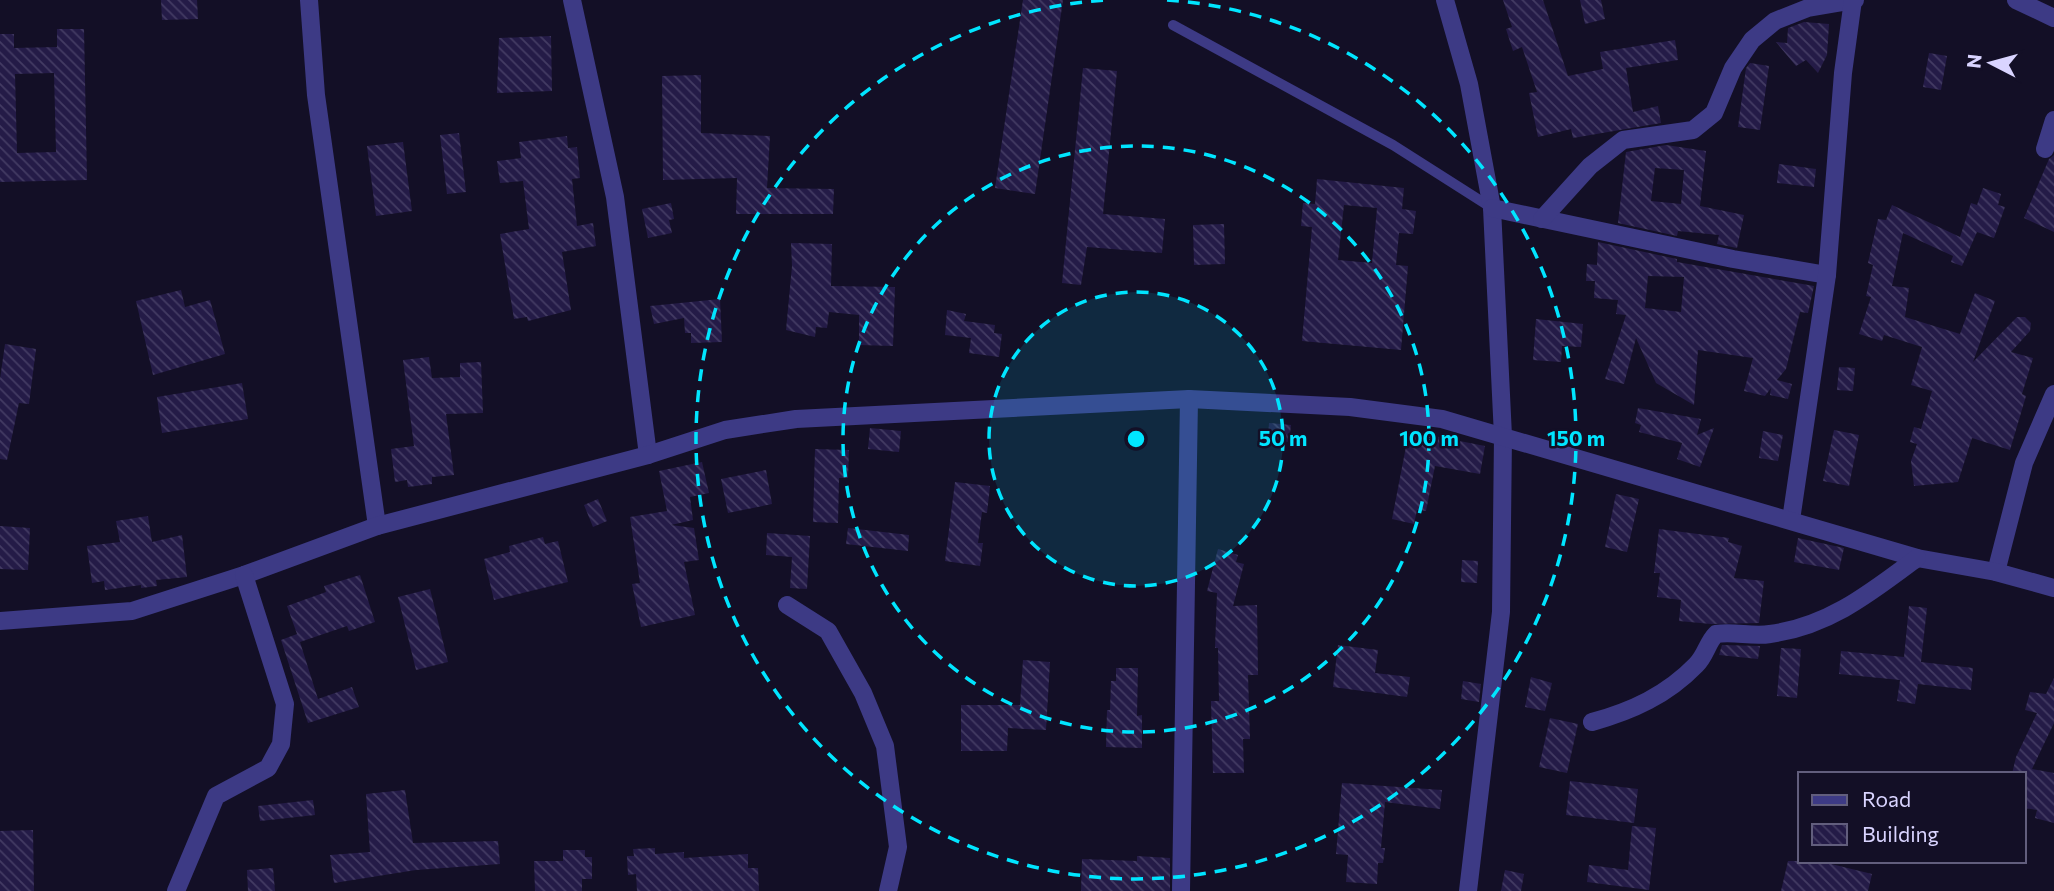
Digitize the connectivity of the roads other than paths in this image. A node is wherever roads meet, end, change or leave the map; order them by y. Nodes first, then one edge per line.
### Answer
1 (309, 0) edge
2 (572, 0) edge
3 (1445, 0) edge
4 (2016, 0) edge
5 (1854, 1) edge
6 (2054, 18) edge
7 (1173, 25) dead end
8 (2054, 120) edge
9 (2045, 149) dead end
10 (1492, 208) junction
11 (1542, 219) junction
12 (1827, 275) junction
13 (2054, 394) edge
14 (1189, 399) junction
15 (1503, 436) junction
16 (648, 455) junction
17 (1791, 520) junction
18 (377, 526) junction
19 (1917, 558) junction
20 (1996, 572) junction
21 (244, 575) junction
22 (2054, 588) edge
23 (787, 605) dead end
24 (0, 621) edge
25 (1592, 722) dead end
26 (176, 891) edge
27 (888, 891) edge
28 (1181, 891) edge
29 (1468, 891) edge

1 - 18 street
2 - 16 street
3 - 10 street
4 - 6 street
5 - 11 street
5 - 12 street
7 - 10 lane
8 - 9 street
10 - 11 street
10 - 15 street
11 - 12 street
12 - 17 street
13 - 20 street
14 - 15 street
14 - 16 street
14 - 28 street
15 - 17 street
15 - 29 street
16 - 18 street
17 - 19 street
18 - 21 street
19 - 20 street
19 - 25 street
20 - 22 street
21 - 24 street
21 - 26 street
23 - 27 street

